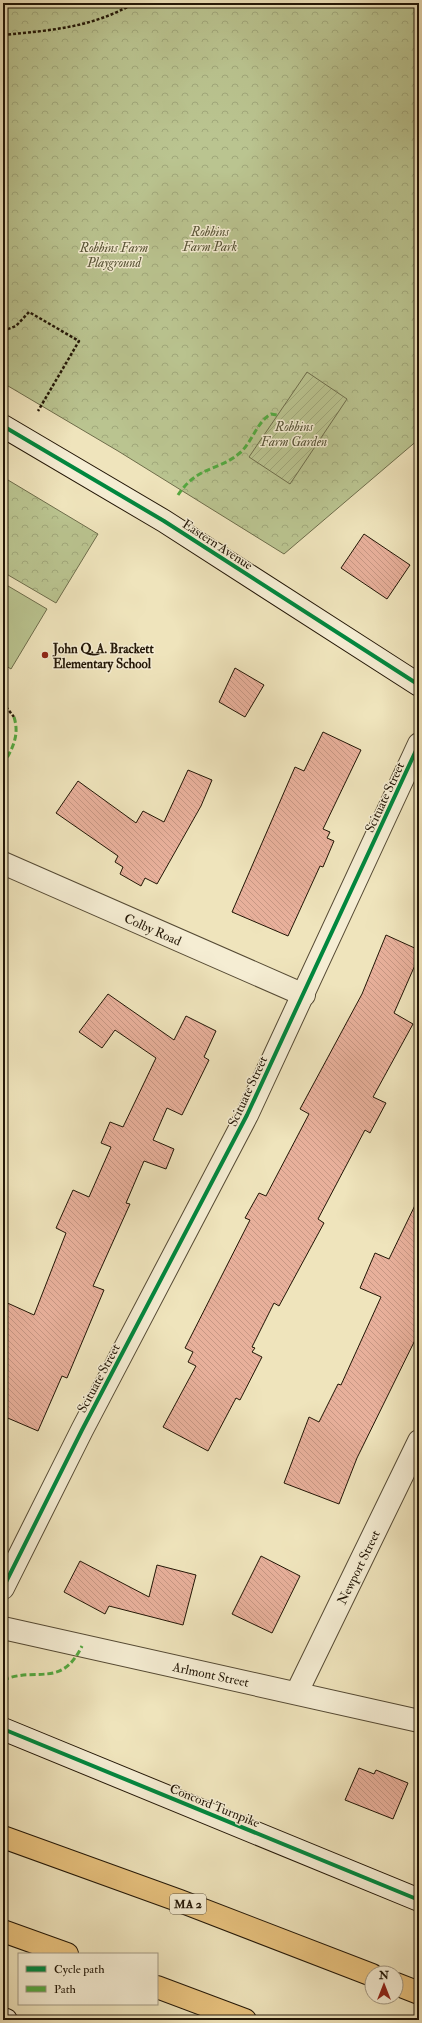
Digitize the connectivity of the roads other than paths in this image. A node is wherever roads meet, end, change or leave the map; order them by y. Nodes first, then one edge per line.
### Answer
1 (3, 426) edge
2 (419, 685) edge
3 (419, 744) edge
4 (3, 863) edge
5 (304, 995) junction
6 (419, 1441) edge
7 (3, 1588) edge
8 (3, 1628) edge
9 (297, 1692) junction
10 (419, 1721) edge
11 (3, 1730) edge
12 (3, 1837) edge
13 (419, 1900) edge
14 (3, 1930) edge
15 (64, 1953) edge
16 (364, 1972) edge
17 (158, 1987) edge
18 (404, 1987) edge
19 (419, 1993) edge
20 (245, 2020) edge

1 - 2 street, Eastern Avenue
3 - 5 street, Scituate Street
4 - 5 street, Colby Road
5 - 7 street, Scituate Street
6 - 9 street, Newport Street
8 - 9 street, Arlmont Street
9 - 10 street, Arlmont Street
11 - 13 street, Concord Turnpike
12 - 16 highway, MA 2
14 - 15 highway
17 - 20 highway
18 - 19 highway

